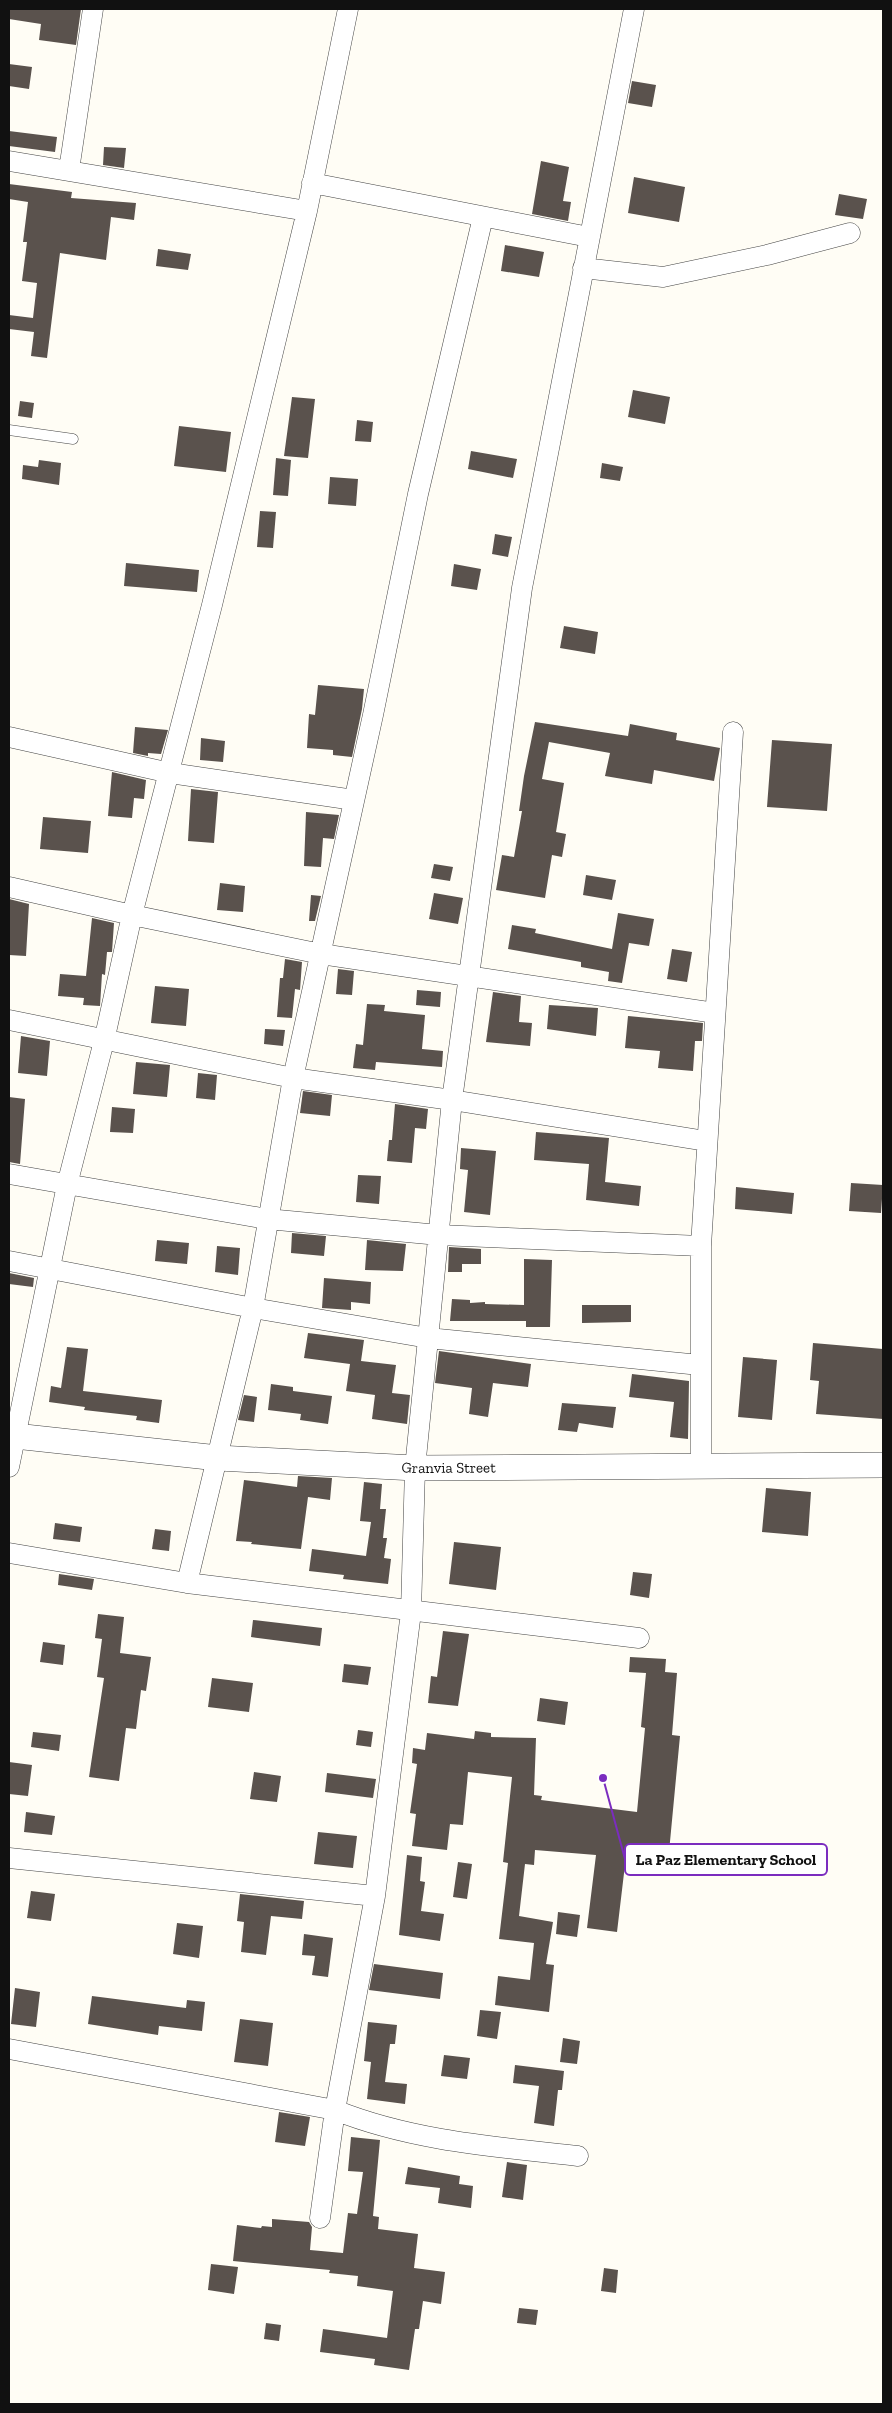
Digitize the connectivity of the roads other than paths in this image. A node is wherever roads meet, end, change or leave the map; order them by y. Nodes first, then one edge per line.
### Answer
1 (93, 9) edge
2 (348, 9) edge
3 (634, 9) edge
4 (9, 161) edge
5 (69, 170) junction
6 (312, 183) junction
7 (307, 211) junction
8 (483, 217) junction
9 (850, 233) dead end
10 (589, 237) junction
11 (583, 268) junction
12 (9, 430) edge
13 (73, 439) dead end
14 (733, 732) dead end
15 (9, 736) edge
16 (170, 773) junction
17 (354, 800) junction
18 (9, 887) edge
19 (132, 915) junction
20 (321, 954) junction
21 (470, 977) junction
22 (715, 1012) junction
23 (9, 1020) edge
24 (104, 1041) junction
25 (293, 1078) junction
26 (452, 1100) junction
27 (706, 1141) junction
28 (9, 1174) edge
29 (67, 1185) junction
30 (267, 1219) junction
31 (439, 1235) junction
32 (701, 1246) junction
33 (9, 1261) edge
34 (50, 1268) junction
35 (253, 1308) junction
36 (428, 1338) junction
37 (700, 1365) junction
38 (12, 1436) edge
39 (218, 1458) junction
40 (701, 1465) junction
41 (883, 1465) edge
42 (9, 1468) edge
43 (415, 1468) junction
44 (9, 1553) edge
45 (187, 1583) junction
46 (411, 1612) junction
47 (639, 1638) dead end
48 (9, 1858) edge
49 (375, 1896) junction
50 (9, 2049) edge
51 (335, 2110) junction
52 (578, 2156) dead end
53 (320, 2218) dead end

1 - 5 street
2 - 6 street
3 - 10 street
4 - 5 street
5 - 7 street
6 - 7 street
6 - 8 street
7 - 16 street
8 - 10 street
8 - 17 street
9 - 11 street
10 - 11 street
11 - 21 street
12 - 13 lane
14 - 22 street
15 - 16 street
16 - 17 street
16 - 19 street
17 - 20 street
18 - 19 street
19 - 20 street
19 - 24 street
20 - 21 street
20 - 25 street
21 - 22 street
21 - 26 street
22 - 27 street
23 - 24 street
24 - 25 street
24 - 29 street
25 - 26 street
25 - 30 street
26 - 27 street
26 - 31 street
27 - 32 street
28 - 29 street
29 - 30 street
29 - 34 street
30 - 31 street
30 - 35 street
31 - 32 street
31 - 36 street
32 - 37 street
33 - 34 street
34 - 35 street
34 - 38 street
35 - 36 street
35 - 39 street
36 - 37 street
36 - 43 street
37 - 40 street
38 - 39 street, Granvia Street
38 - 42 street
39 - 43 street, Granvia Street
39 - 45 street
40 - 41 street, Granvia Street
40 - 43 street, Granvia Street
43 - 46 street
44 - 45 street
45 - 46 street
46 - 47 street
46 - 49 street
48 - 49 street
49 - 51 street
50 - 51 street
51 - 52 street
51 - 53 street

